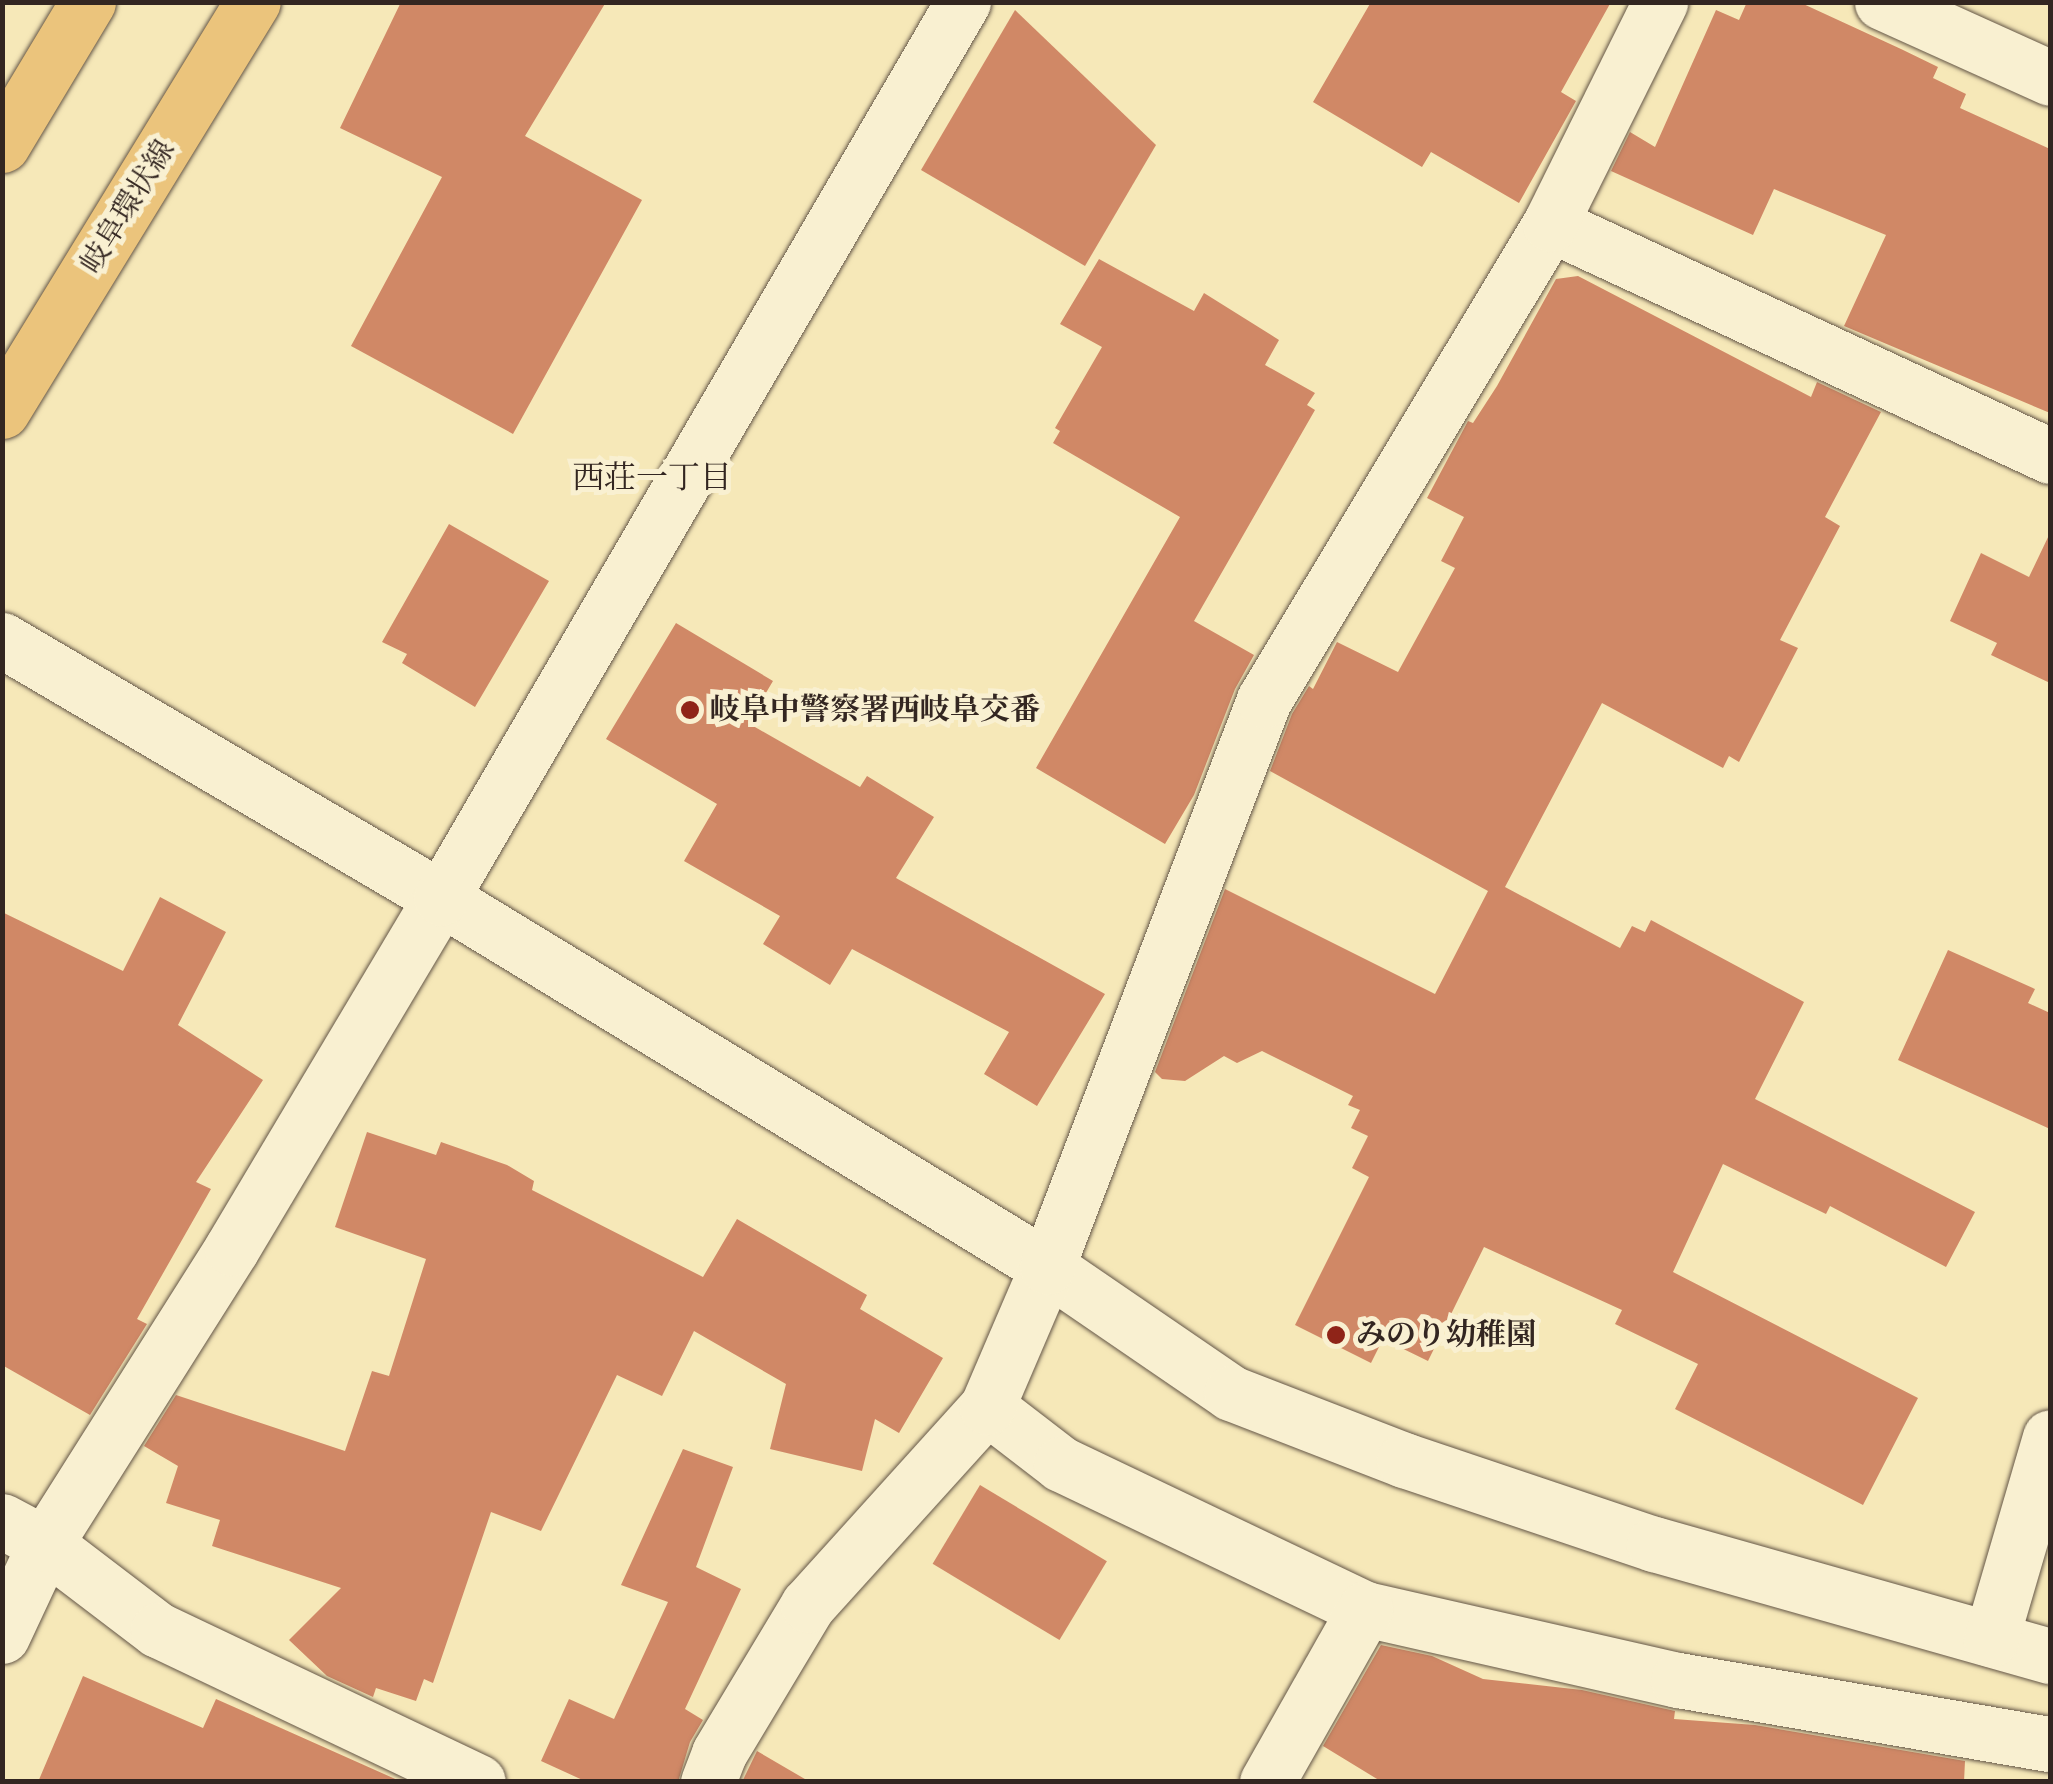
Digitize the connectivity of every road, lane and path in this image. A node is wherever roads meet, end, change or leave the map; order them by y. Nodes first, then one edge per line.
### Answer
1 (88, 2) edge
2 (253, 2) edge
3 (963, 2) edge
4 (1660, 2) edge
5 (1882, 2) edge
6 (2050, 78) edge
7 (2, 145) edge
8 (1550, 224) junction
9 (2, 411) edge
10 (2050, 456) edge
11 (2, 640) edge
12 (441, 898) junction
13 (1047, 1266) junction
14 (987, 1407) junction
15 (2050, 1436) edge
16 (24, 1532) edge
17 (1365, 1608) junction
18 (2, 1636) edge
19 (1991, 1639) junction
20 (2050, 1656) edge
21 (2050, 1744) edge
22 (478, 1782) edge
23 (708, 1782) edge
24 (1268, 1782) edge

1 - 7 main road
2 - 9 main road, 岐阜環状線
3 - 12 street
4 - 8 street
5 - 6 street
8 - 10 street
8 - 13 street
11 - 12 street
12 - 13 street
12 - 16 street
13 - 14 street
13 - 19 street
14 - 17 street
14 - 23 street
15 - 19 street
16 - 18 street
16 - 22 street
17 - 21 street
17 - 24 street
19 - 20 street

